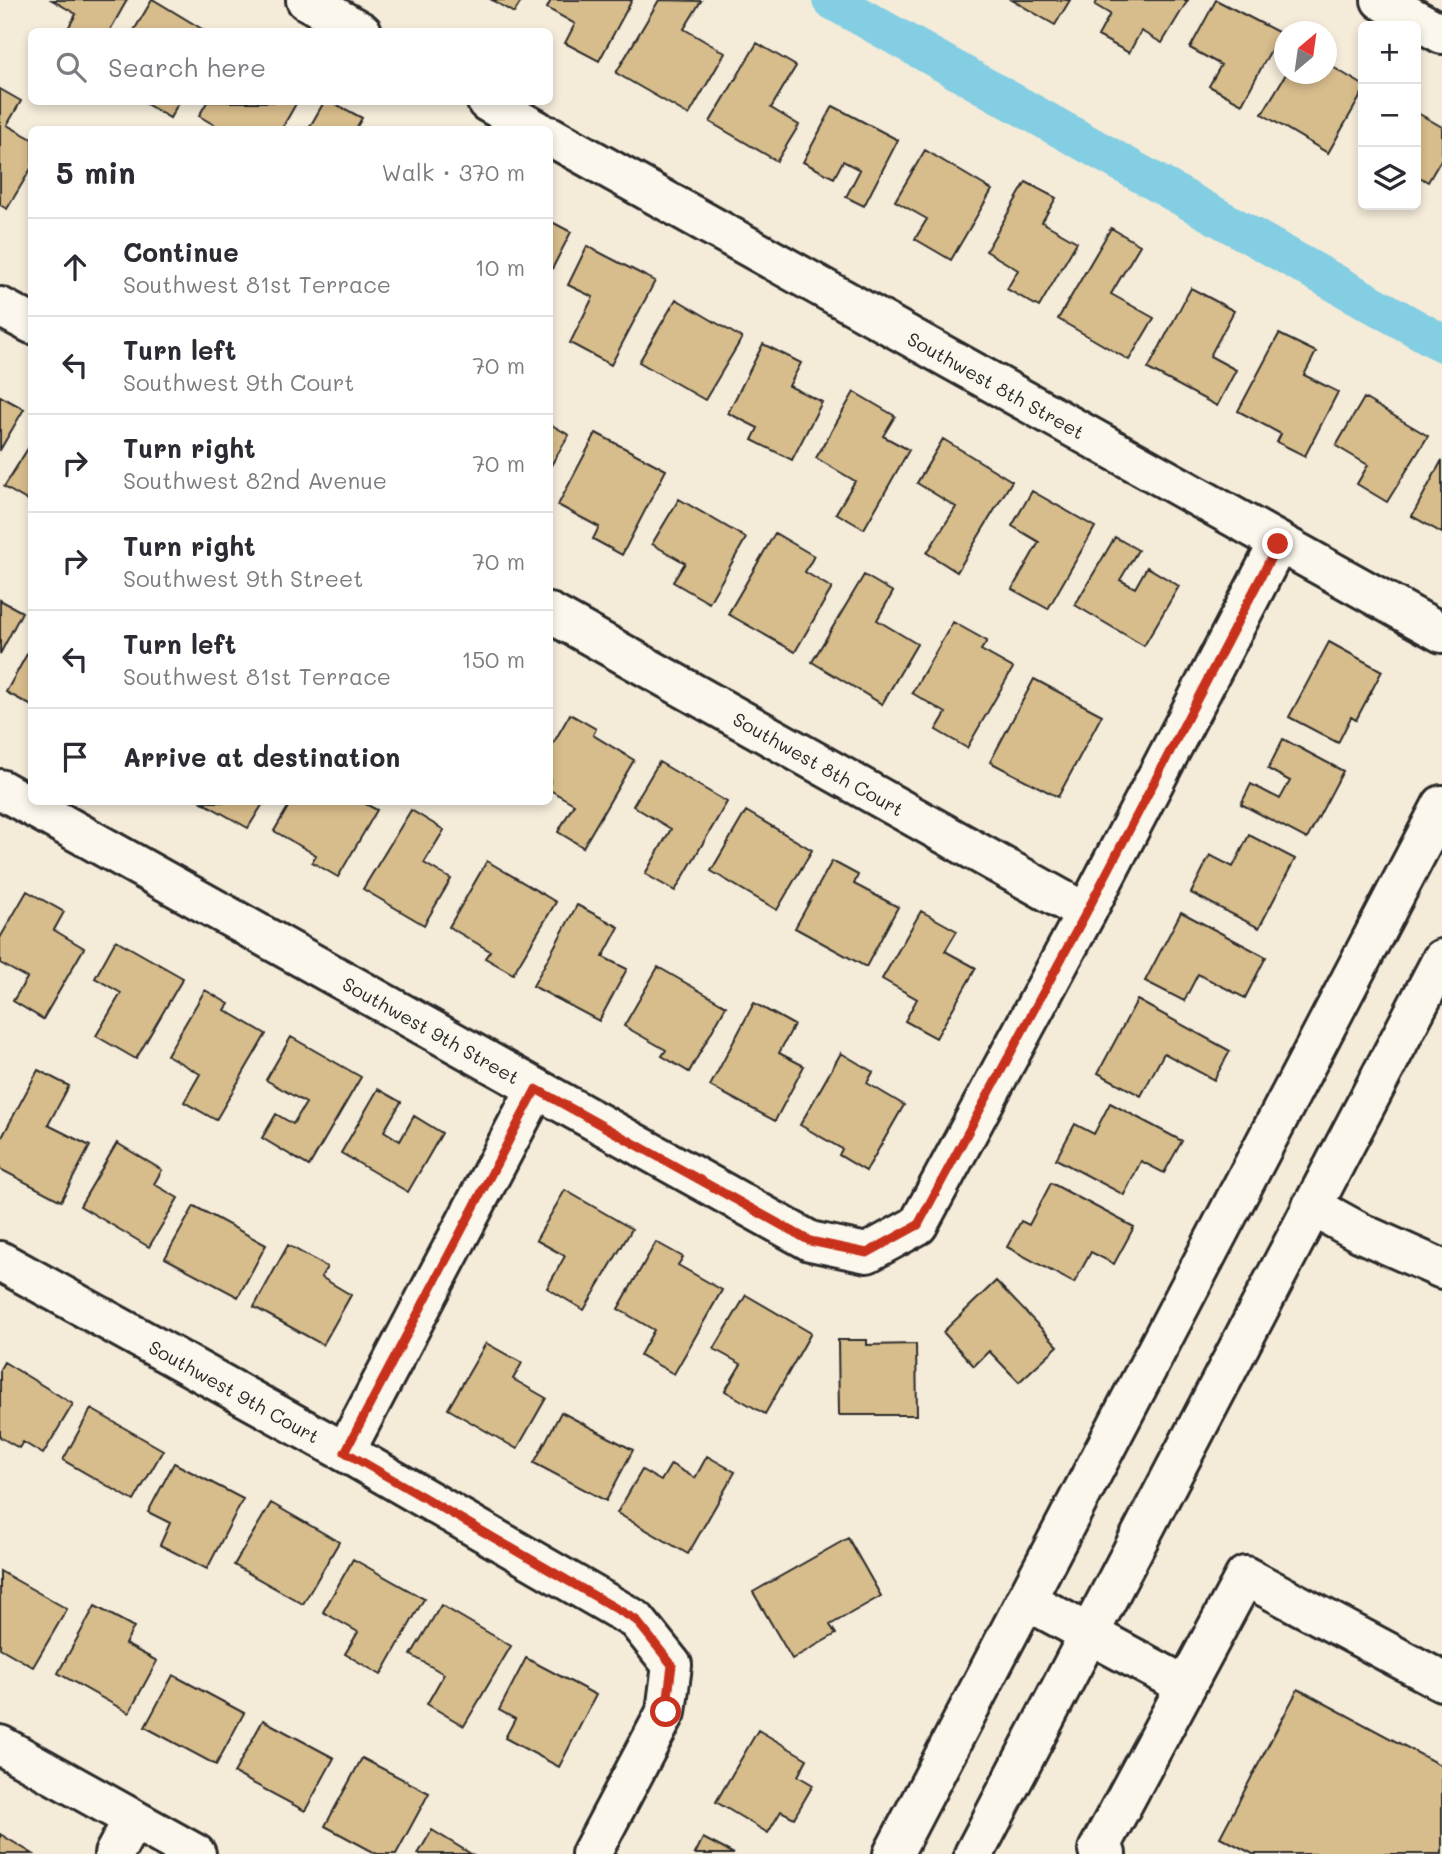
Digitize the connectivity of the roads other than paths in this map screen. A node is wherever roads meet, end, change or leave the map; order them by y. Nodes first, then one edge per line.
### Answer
1 (306, 0) edge
2 (1381, 0) edge
3 (355, 28) edge
4 (1442, 34) edge
5 (492, 105) edge
6 (530, 126) edge
7 (553, 138) edge
8 (0, 307) edge
9 (28, 322) edge
10 (1278, 544) junction
11 (553, 615) edge
12 (1442, 633) edge
13 (0, 789) edge
14 (28, 805) edge
15 (29, 805) edge
16 (1442, 805) edge
17 (1086, 913) junction
18 (1442, 959) edge
19 (536, 1089) junction
20 (1312, 1206) junction
21 (0, 1261) edge
22 (1442, 1269) edge
23 (345, 1452) junction
24 (1026, 1600) junction
25 (1089, 1633) junction
26 (1442, 1681) edge
27 (1186, 1686) junction
28 (0, 1745) edge
29 (133, 1819) junction
30 (114, 1854) edge
31 (196, 1854) edge
32 (591, 1854) edge
33 (892, 1854) edge
34 (974, 1854) edge
35 (1106, 1854) edge

1 - 3 street
2 - 4 street
5 - 6 street
7 - 10 street, Southwest 8th Street
8 - 9 street
10 - 12 street, Southwest 8th Street
10 - 17 street
11 - 17 street, Southwest 8th Court
13 - 14 street, Southwest 9th Street
15 - 19 street, Southwest 9th Street
16 - 24 street
17 - 19 street, Southwest 9th Street
18 - 20 street
19 - 23 street
20 - 22 street
20 - 25 street
21 - 23 street, Southwest 9th Court
23 - 32 street, Southwest 9th Court
24 - 25 street
24 - 33 street
25 - 27 street
25 - 34 street
26 - 27 street
27 - 35 street
28 - 29 street
29 - 30 street
29 - 31 street

